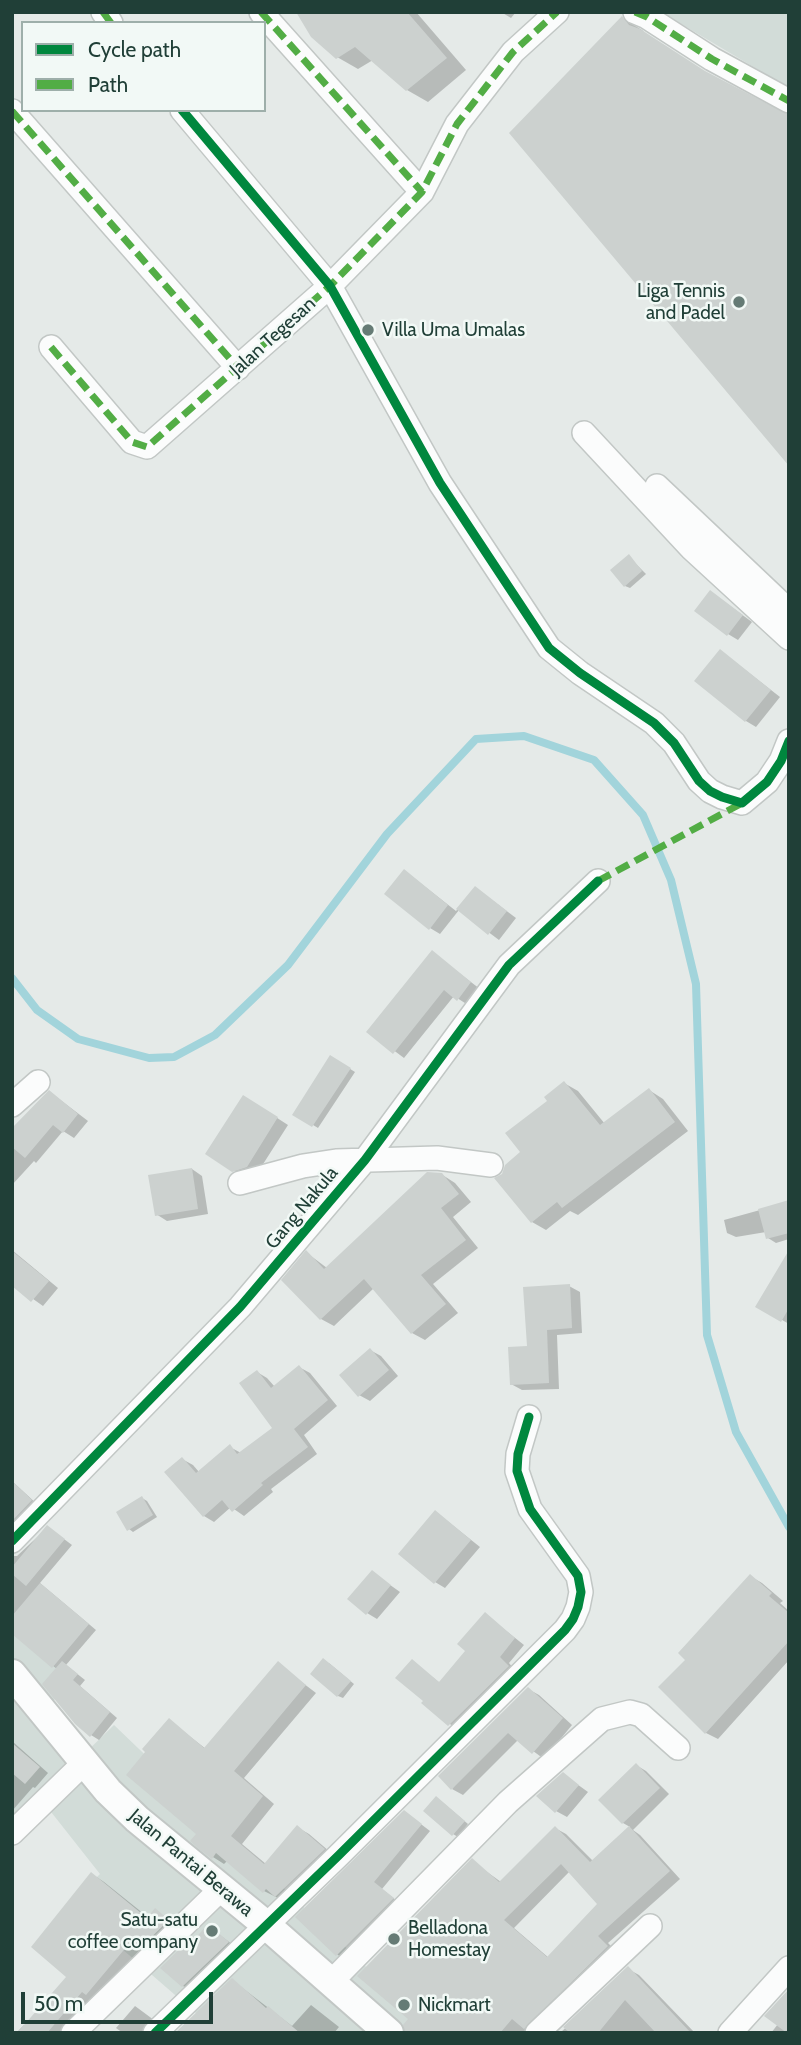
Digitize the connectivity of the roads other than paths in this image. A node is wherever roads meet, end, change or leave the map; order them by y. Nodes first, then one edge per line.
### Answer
1 (558, 12) edge
2 (635, 12) edge
3 (267, 26) edge
4 (789, 101) edge
5 (12, 111) edge
6 (184, 112) edge
7 (422, 192) junction
8 (330, 286) junction
9 (51, 346) dead end
10 (238, 368) junction
11 (584, 433) dead end
12 (657, 486) dead end
13 (789, 611) edge
14 (789, 638) edge
15 (789, 741) edge
16 (598, 881) dead end
17 (38, 1082) dead end
18 (12, 1105) edge
19 (365, 1160) junction
20 (491, 1165) dead end
21 (240, 1183) dead end
22 (529, 1417) dead end
23 (12, 1541) edge
24 (12, 1674) edge
25 (678, 1748) dead end
26 (84, 1763) junction
27 (12, 1833) edge
28 (221, 1889) junction
29 (265, 1924) junction
30 (650, 1926) dead end
31 (789, 1968) edge
32 (332, 1981) junction
33 (388, 2032) edge
34 (73, 2033) edge
35 (155, 2033) edge
36 (537, 2033) edge
37 (730, 2033) edge

1 - 7 street, Jalan Tegesan
2 - 4 street
3 - 7 street
5 - 10 street
6 - 8 street
7 - 8 street, Jalan Tegesan
8 - 10 street, Jalan Tegesan
8 - 15 street
9 - 10 street, Jalan Tegesan
11 - 14 street
12 - 13 street
16 - 19 street, Gang Nakula
17 - 18 street
19 - 20 street
19 - 21 street
19 - 23 street, Gang Nakula
22 - 29 street
24 - 26 street, Jalan Pantai Berawa
25 - 32 street
26 - 27 street
26 - 28 street, Jalan Pantai Berawa
28 - 29 street, Jalan Pantai Berawa
28 - 34 street
29 - 32 street, Jalan Pantai Berawa
29 - 35 street
30 - 36 street
31 - 37 street
32 - 33 street, Jalan Pantai Berawa

